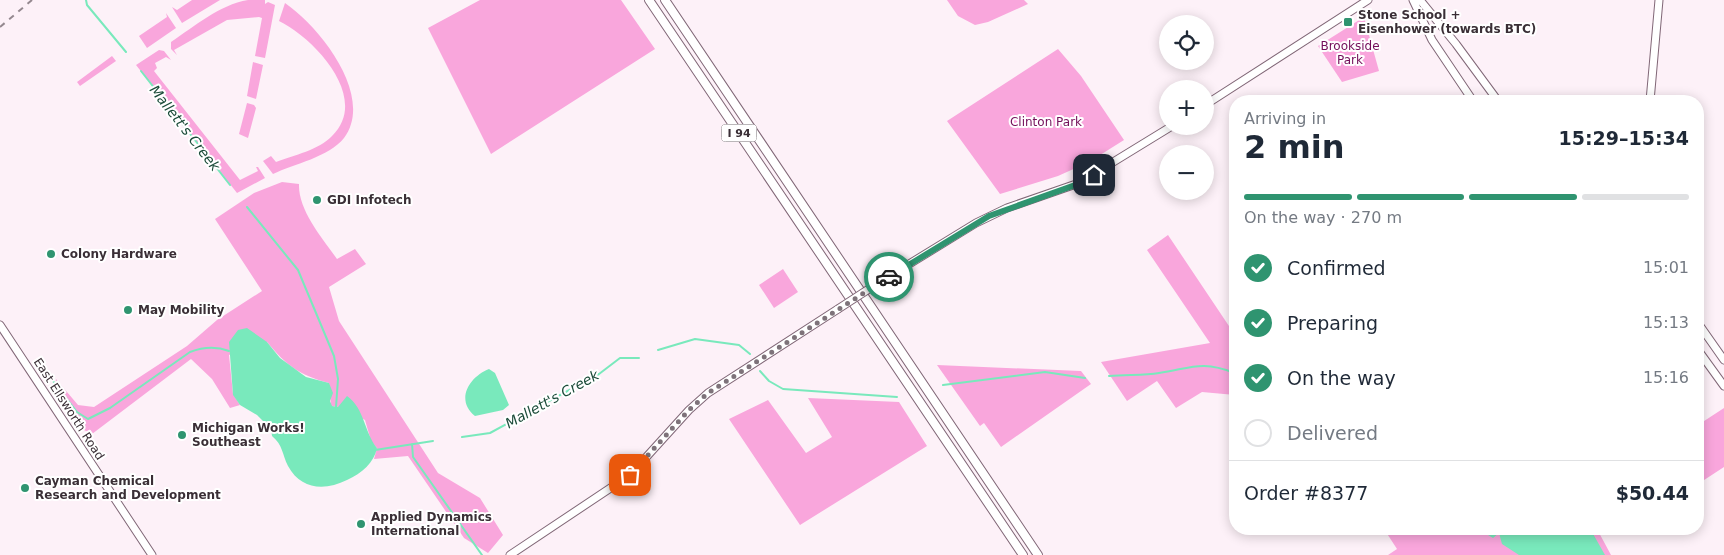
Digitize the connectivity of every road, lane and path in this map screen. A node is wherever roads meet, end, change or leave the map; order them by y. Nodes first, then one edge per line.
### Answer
1 (650, 0) edge
2 (665, 0) edge
3 (1368, 0) edge
4 (1413, 0) edge
5 (1420, 0) edge
6 (1659, 0) edge
7 (1469, 95) edge
8 (1494, 95) edge
9 (1651, 95) edge
10 (1214, 99) edge
11 (1159, 134) edge
12 (0, 325) edge
13 (1704, 332) edge
14 (1704, 358) edge
15 (1704, 359) edge
16 (1724, 360) edge
17 (1724, 380) edge
18 (1724, 386) edge
19 (152, 555) edge
20 (510, 555) edge
21 (1023, 555) edge
22 (1038, 555) edge

1 - 21 highway, I 94
2 - 22 highway, I 94
3 - 10 main road
4 - 7 main road
5 - 8 main road
6 - 9 main road
11 - 20 main road, bridge
12 - 19 main road, East Ellsworth Road
13 - 16 main road
14 - 17 main road
15 - 18 main road

